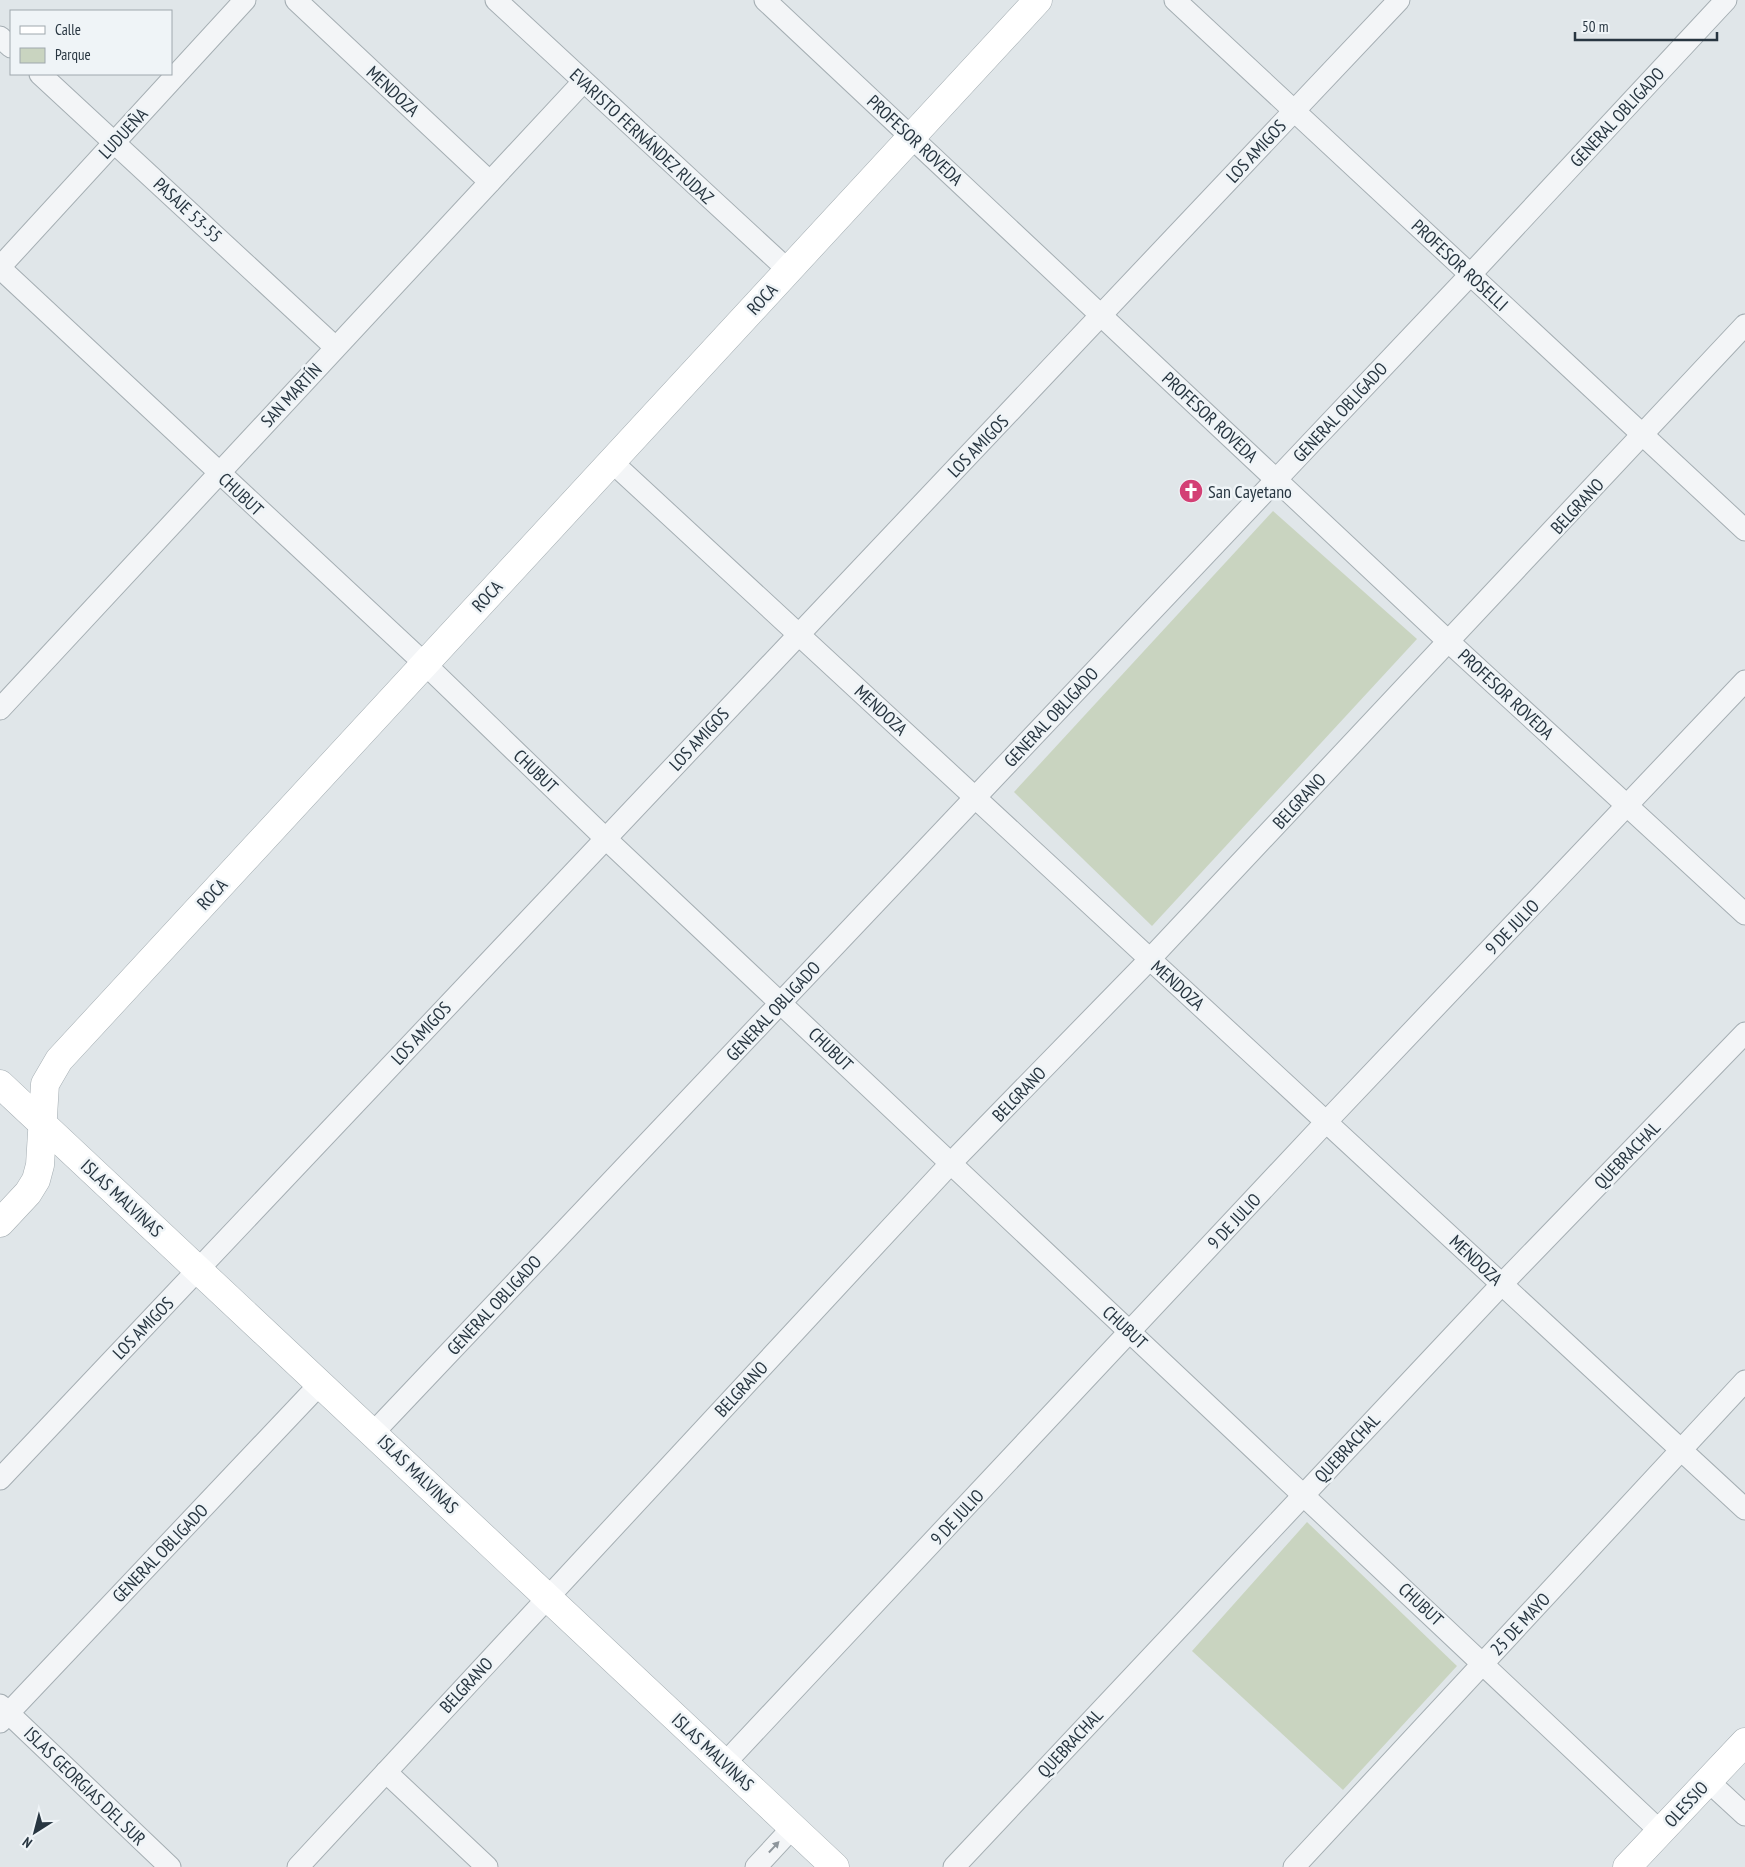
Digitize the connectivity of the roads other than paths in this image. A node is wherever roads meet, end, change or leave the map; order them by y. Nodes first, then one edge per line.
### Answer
1 (246, 0) edge
2 (296, 0) edge
3 (496, 0) edge
4 (765, 0) edge
5 (1038, 0) edge
6 (1175, 0) edge
7 (1399, 0) edge
8 (1726, 0) edge
9 (0, 37) edge
10 (10, 46) edge
11 (41, 75) edge
12 (583, 82) junction
13 (1294, 111) junction
14 (912, 136) junction
15 (115, 142) junction
16 (490, 182) junction
17 (0, 267) edge
18 (788, 270) junction
19 (1470, 275) junction
20 (1101, 316) junction
21 (1745, 325) edge
22 (335, 347) junction
23 (1643, 436) junction
24 (612, 462) junction
25 (218, 472) junction
26 (1276, 480) junction
27 (1745, 530) edge
28 (798, 634) junction
29 (1449, 642) junction
30 (425, 664) junction
31 (1745, 681) edge
32 (0, 709) edge
33 (976, 797) junction
34 (1628, 806) junction
35 (605, 838) junction
36 (1745, 914) edge
37 (1150, 959) junction
38 (781, 1002) junction
39 (1745, 1033) edge
40 (0, 1084) edge
41 (1327, 1121) junction
42 (43, 1124) junction
43 (951, 1163) junction
44 (0, 1223) edge
45 (198, 1270) junction
46 (1502, 1284) junction
47 (1131, 1332) junction
48 (1745, 1381) edge
49 (320, 1384) junction
50 (374, 1432) junction
51 (1681, 1449) junction
52 (0, 1479) edge
53 (1303, 1495) junction
54 (1745, 1509) edge
55 (547, 1597) junction
56 (1484, 1663) junction
57 (3, 1713) edge
58 (1745, 1742) edge
59 (725, 1764) junction
60 (386, 1772) junction
61 (1708, 1781) junction
62 (1745, 1815) edge
63 (793, 1827) junction
64 (1661, 1832) junction
65 (170, 1867) edge
66 (298, 1867) edge
67 (488, 1867) edge
68 (756, 1867) edge
69 (835, 1867) edge
70 (954, 1867) edge
71 (1294, 1867) edge
72 (1627, 1867) edge

1 - 15 street, LUDUEÑA
2 - 16 street, MENDOZA
3 - 12 street, EVARISTO FERNÁNDEZ RUDAZ
4 - 14 street, PROFESOR ROVEDA
5 - 14 street, ROCA
6 - 13 street, PROFESOR ROSELLI
7 - 13 street, LOS AMIGOS
8 - 19 street, GENERAL OBLIGADO
9 - 10 street
11 - 15 street, PASAJE 53-55
12 - 16 street, SAN MARTÍN
12 - 18 street, EVARISTO FERNÁNDEZ RUDAZ
13 - 19 street, PROFESOR ROSELLI
13 - 20 street, LOS AMIGOS
14 - 18 street, ROCA
14 - 20 street, PROFESOR ROVEDA
15 - 17 street, LUDUEÑA
15 - 22 street, PASAJE 53-55
16 - 22 street, SAN MARTÍN
17 - 25 street, CHUBUT
18 - 24 street, ROCA
19 - 23 street, PROFESOR ROSELLI
19 - 26 street, GENERAL OBLIGADO
20 - 26 street, PROFESOR ROVEDA
20 - 28 street, LOS AMIGOS
21 - 23 street, BELGRANO
22 - 25 street, SAN MARTÍN
23 - 27 street, PROFESOR ROSELLI
23 - 29 street, BELGRANO
24 - 28 street, MENDOZA
24 - 30 street, ROCA
25 - 30 street, CHUBUT
25 - 32 street, SAN MARTÍN
26 - 29 street, PROFESOR ROVEDA
26 - 33 street, GENERAL OBLIGADO
28 - 33 street, MENDOZA
28 - 35 street, LOS AMIGOS
29 - 34 street, PROFESOR ROVEDA
29 - 37 street, BELGRANO
30 - 35 street, CHUBUT
30 - 42 street, ROCA
31 - 34 street, 9 DE JULIO
33 - 37 street, MENDOZA
33 - 38 street, GENERAL OBLIGADO
34 - 36 street, PROFESOR ROVEDA
34 - 41 street, 9 DE JULIO
35 - 38 street, CHUBUT
35 - 45 street, LOS AMIGOS
37 - 41 street, MENDOZA
37 - 43 street, BELGRANO
38 - 43 street, CHUBUT
38 - 50 street, GENERAL OBLIGADO
39 - 46 street, QUEBRACHAL
40 - 42 street, ISLAS MALVINAS
41 - 46 street, MENDOZA
41 - 47 street, 9 DE JULIO
42 - 44 street, ROCA
42 - 45 street, ISLAS MALVINAS
43 - 47 street, CHUBUT
43 - 55 street, BELGRANO
45 - 49 street, ISLAS MALVINAS
45 - 52 street, LOS AMIGOS
46 - 51 street, MENDOZA
46 - 53 street, QUEBRACHAL
47 - 53 street, CHUBUT
47 - 59 street, 9 DE JULIO
48 - 51 street, 25 DE MAYO
49 - 50 street, ISLAS MALVINAS
49 - 57 street, GENERAL OBLIGADO
50 - 55 street, ISLAS MALVINAS
51 - 54 street, MENDOZA
51 - 56 street, 25 DE MAYO
53 - 56 street, CHUBUT
53 - 70 street, QUEBRACHAL
55 - 59 street, ISLAS MALVINAS
55 - 60 street, BELGRANO
56 - 64 street, CHUBUT
56 - 71 street, 25 DE MAYO
57 - 65 street, ISLAS GEORGIAS DEL SUR
58 - 61 street, OLESSIO
59 - 63 street, ISLAS MALVINAS
60 - 66 street, BELGRANO
60 - 67 street
61 - 62 street
61 - 64 street, OLESSIO
68 -> 63 street
63 - 69 street, ISLAS MALVINAS
64 - 72 street, OLESSIO

